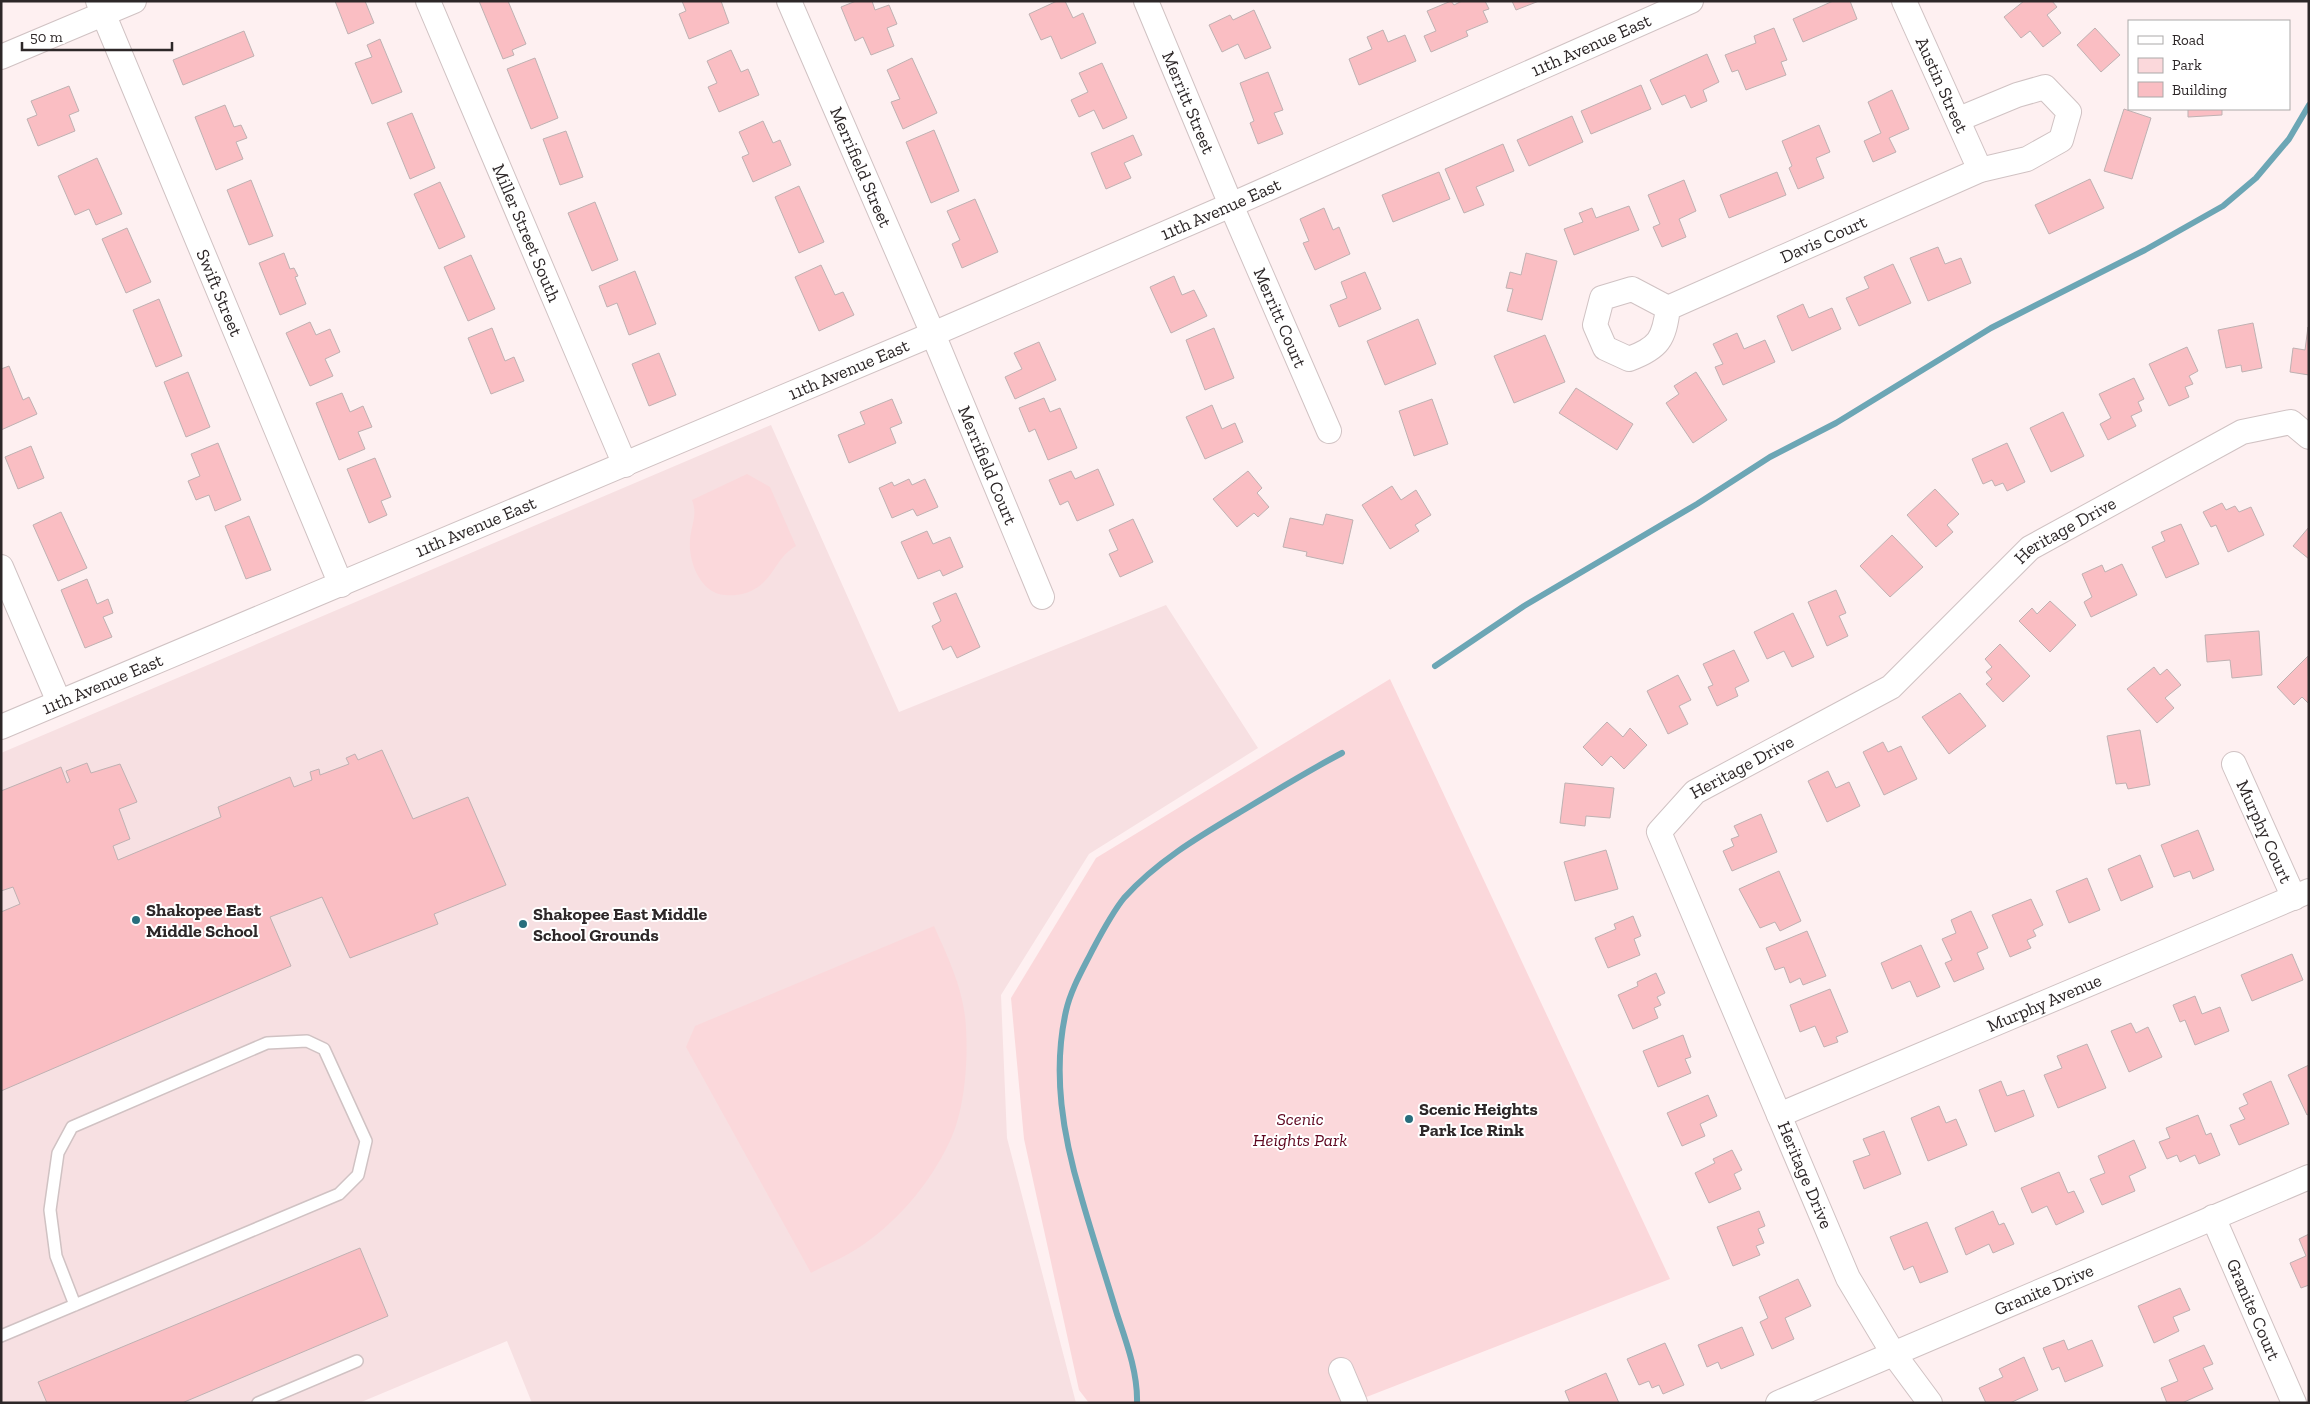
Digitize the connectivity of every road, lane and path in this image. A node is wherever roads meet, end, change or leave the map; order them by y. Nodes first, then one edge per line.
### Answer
1 (134, 1) edge
2 (428, 1) edge
3 (789, 1) edge
4 (1146, 1) edge
5 (1691, 1) edge
6 (1904, 1) edge
7 (101, 8) edge
8 (1, 57) edge
9 (1959, 119) junction
10 (1980, 170) junction
11 (1231, 205) junction
12 (1668, 308) dead end
13 (933, 334) junction
14 (1329, 431) dead end
15 (2309, 437) edge
16 (625, 465) junction
17 (1, 567) edge
18 (341, 584) junction
19 (1042, 596) dead end
20 (59, 702) junction
21 (1, 727) edge
22 (2234, 764) dead end
23 (2302, 895) edge
24 (1779, 1115) junction
25 (2309, 1177) edge
26 (2213, 1218) junction
27 (75, 1305) junction
28 (1, 1336) edge
29 (1893, 1353) junction
30 (357, 1361) dead end
31 (1341, 1370) dead end
32 (258, 1403) edge
33 (1355, 1403) edge
34 (1778, 1403) edge
35 (1930, 1403) edge
36 (2294, 1403) edge

1 - 7 street
2 - 16 street, Miller Street South
3 - 13 street, Merrifield Street
4 - 11 street, Merritt Street
5 - 11 street, 11th Avenue East
6 - 9 street, Austin Street
7 - 8 street
7 - 18 street, Swift Street
9 - 10 street, Austin Street
9 - 10 street, Davis Court
10 - 12 street, Davis Court
11 - 13 street, 11th Avenue East
11 - 14 street, Merritt Court
13 - 16 street, 11th Avenue East
13 - 19 street, Merrifield Court
15 - 24 street, Heritage Drive
16 - 18 street, 11th Avenue East
17 - 20 street
18 - 20 street, 11th Avenue East
20 - 21 street, 11th Avenue East
22 - 23 street, Murphy Court
23 - 24 street, Murphy Avenue
24 - 29 street, Heritage Drive
25 - 26 street, Granite Drive
26 - 29 street, Granite Drive
26 - 36 street, Granite Court
27 - 27 lane
27 - 28 lane
29 - 34 street, Granite Drive
29 - 35 street, Heritage Drive
30 - 32 lane
31 - 33 street

